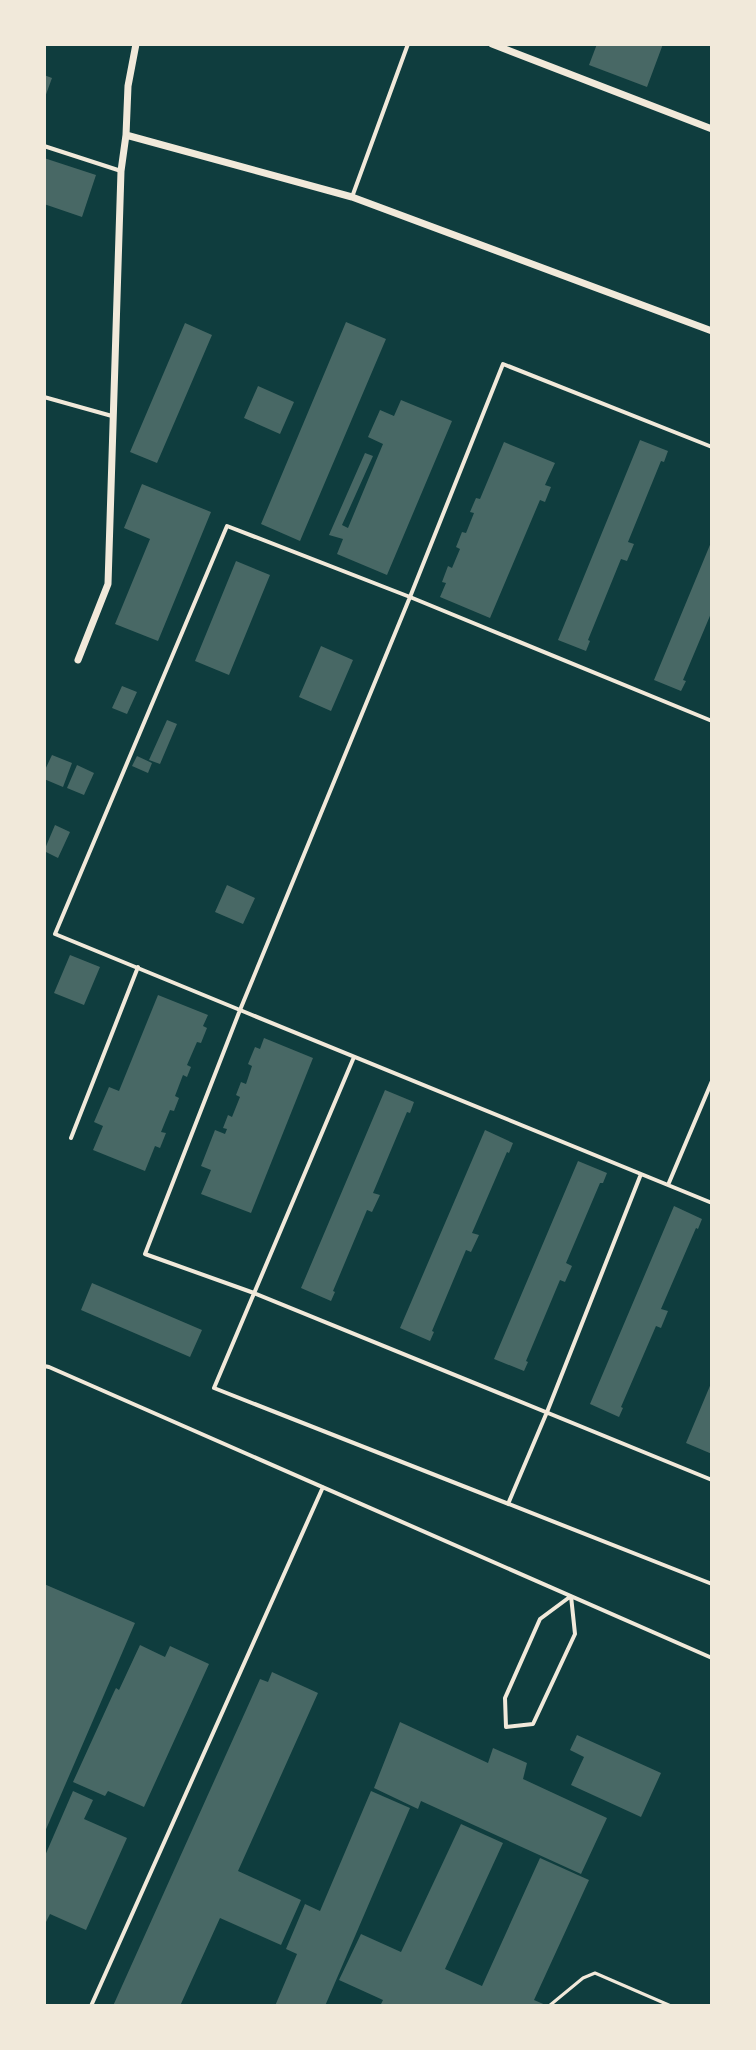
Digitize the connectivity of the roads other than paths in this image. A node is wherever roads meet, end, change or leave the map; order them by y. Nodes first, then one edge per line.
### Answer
1 (136, 44) edge
2 (408, 44) edge
3 (492, 44) edge
4 (712, 129) edge
5 (126, 135) junction
6 (44, 146) edge
7 (121, 171) junction
8 (352, 197) junction
9 (712, 331) edge
10 (44, 397) edge
11 (114, 416) junction
12 (712, 447) edge
13 (410, 597) junction
14 (78, 660) dead end
15 (712, 721) edge
16 (138, 967) junction
17 (240, 1010) junction
18 (354, 1057) junction
19 (712, 1081) edge
20 (71, 1138) dead end
21 (641, 1174) junction
22 (668, 1185) junction
23 (712, 1203) edge
24 (254, 1293) junction
25 (44, 1366) edge
26 (547, 1412) junction
27 (712, 1480) edge
28 (323, 1487) junction
29 (508, 1504) junction
30 (712, 1584) edge
31 (571, 1596) junction
32 (712, 1658) edge
33 (91, 2006) edge
34 (598, 2006) edge
35 (607, 2006) edge

1 - 5 street
2 - 8 lane
3 - 4 street
5 - 7 street
5 - 8 street
6 - 7 lane
7 - 11 street
8 - 9 street
10 - 11 lane
11 - 14 street
12 - 13 lane
13 - 15 lane
13 - 16 lane
13 - 17 lane
16 - 17 lane
16 - 20 lane
17 - 18 lane
17 - 24 lane
18 - 21 lane
18 - 24 lane
19 - 22 lane
21 - 22 lane
21 - 26 lane
22 - 23 lane
24 - 26 lane
24 - 29 lane
25 - 28 lane
26 - 27 lane
26 - 29 lane
28 - 31 lane
28 - 33 lane
29 - 30 lane
31 - 31 lane
31 - 32 lane
34 - 35 lane

